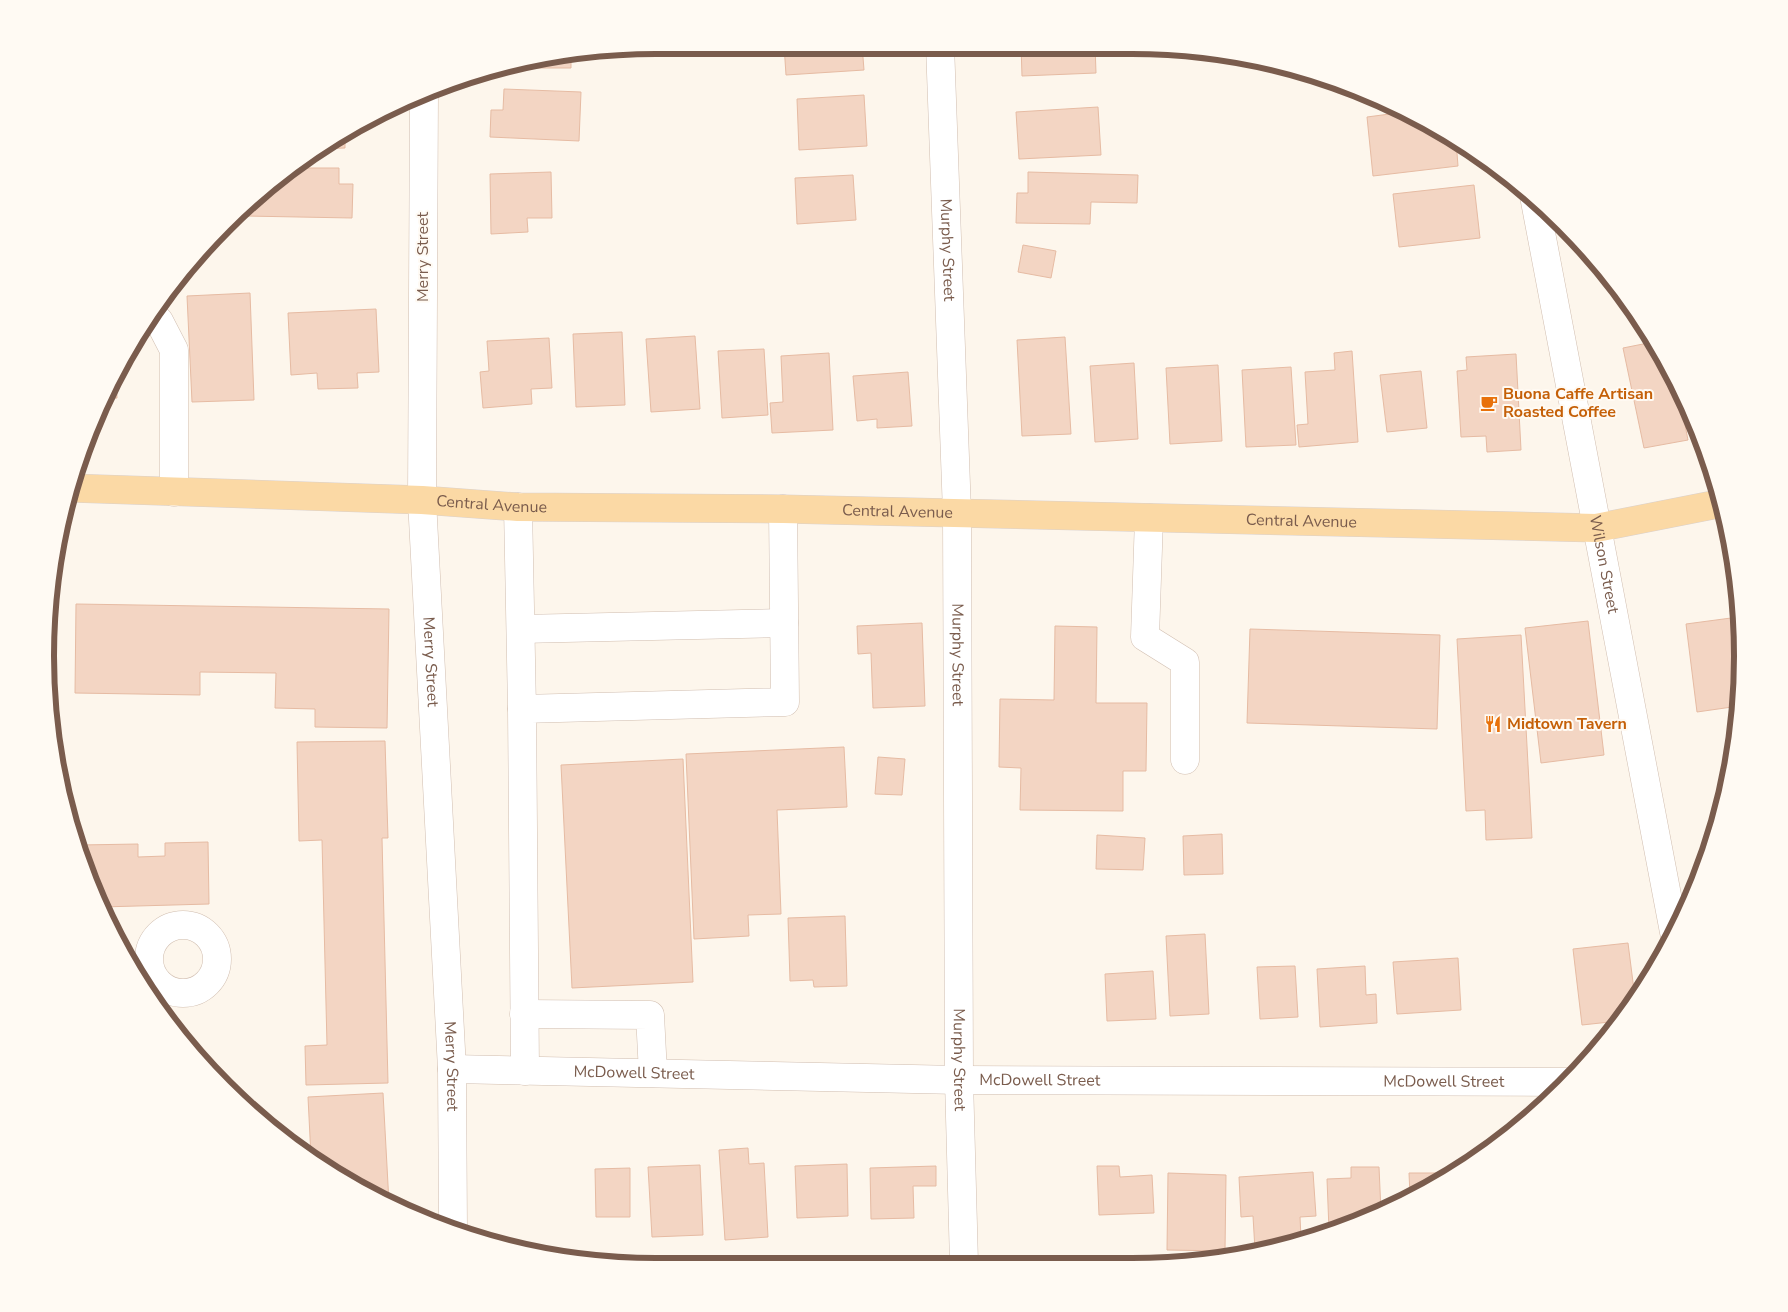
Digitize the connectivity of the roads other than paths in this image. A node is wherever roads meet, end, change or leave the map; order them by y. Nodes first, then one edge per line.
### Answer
1 (940, 54) edge
2 (424, 101) edge
3 (1537, 210) edge
4 (157, 319) edge
5 (78, 488) edge
6 (174, 492) junction
7 (422, 500) junction
8 (1715, 505) edge
9 (518, 507) junction
10 (783, 509) junction
11 (957, 514) junction
12 (1148, 518) junction
13 (1596, 528) junction
14 (784, 623) junction
15 (521, 629) junction
16 (522, 709) junction
17 (1184, 760) dead end
18 (1672, 922) edge
19 (524, 1014) junction
20 (452, 1069) junction
21 (525, 1071) junction
22 (653, 1073) junction
23 (959, 1080) junction
24 (1558, 1082) edge
25 (453, 1222) edge
26 (964, 1258) edge

1 - 11 street, Murphy Street
2 - 7 street, Merry Street
3 - 13 street, Wilson Street
4 - 6 street
5 - 6 main road, Central Avenue
6 - 7 main road, Central Avenue
7 - 9 main road, Central Avenue
7 - 20 street, Merry Street
8 - 13 main road, Central Avenue
9 - 10 main road, Central Avenue
9 - 15 street
10 - 11 main road, Central Avenue
10 - 14 street
11 - 12 main road, Central Avenue
11 - 23 street, Murphy Street
12 - 13 main road, Central Avenue
12 - 17 street
13 - 18 street, Wilson Street
14 - 15 street
14 - 16 street
15 - 16 street
16 - 19 street
19 - 21 street
19 - 22 street
20 - 21 street, McDowell Street
20 - 25 street, Merry Street
21 - 22 street, McDowell Street
22 - 23 street, McDowell Street
23 - 24 street, McDowell Street
23 - 26 street, Murphy Street

